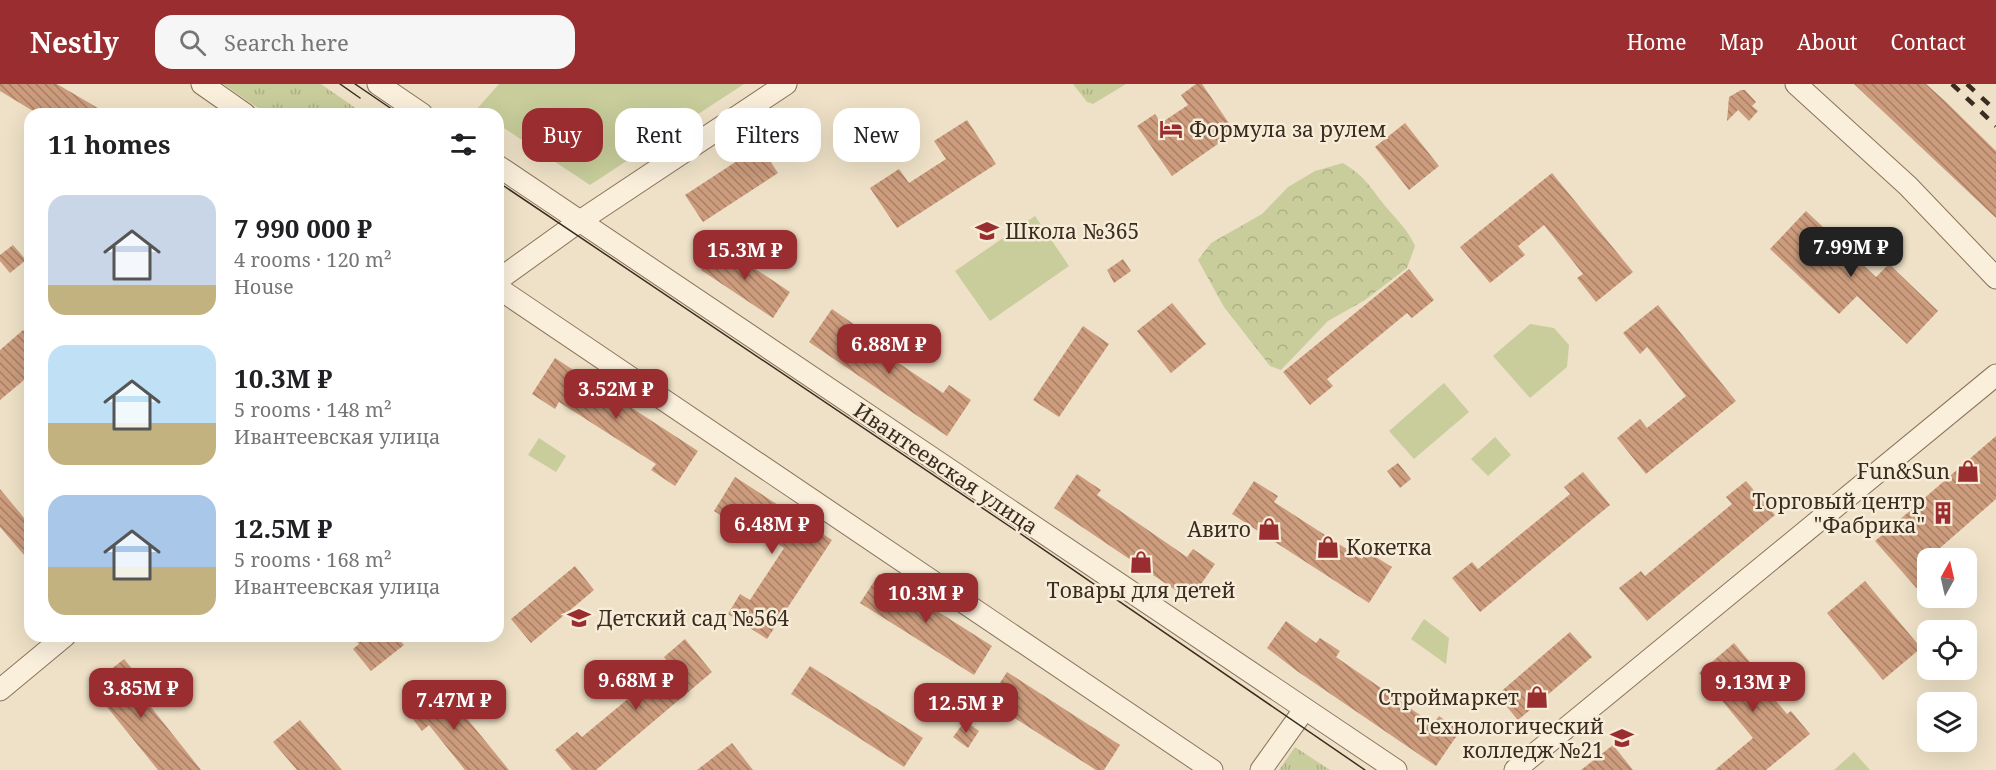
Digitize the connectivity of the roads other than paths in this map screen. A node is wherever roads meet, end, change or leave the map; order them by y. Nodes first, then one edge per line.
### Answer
1 (202, 84) edge
2 (378, 84) edge
3 (786, 84) edge
4 (1796, 84) edge
5 (236, 108) edge
6 (413, 108) edge
7 (504, 170) edge
8 (579, 221) junction
9 (504, 276) edge
10 (1996, 278) edge
11 (504, 292) edge
12 (1996, 375) edge
13 (58, 642) edge
14 (0, 690) edge
15 (1304, 710) junction
16 (1212, 770) edge
17 (1261, 770) edge
18 (1396, 770) edge
19 (1515, 770) edge

1 - 5 street
2 - 6 street
3 - 8 street
4 - 10 street
7 - 8 street, Ивантеевская улица
8 - 9 street
8 - 15 street, Ивантеевская улица
11 - 16 street
12 - 19 street
13 - 14 street
15 - 17 street
15 - 18 street, Ивантеевская улица

